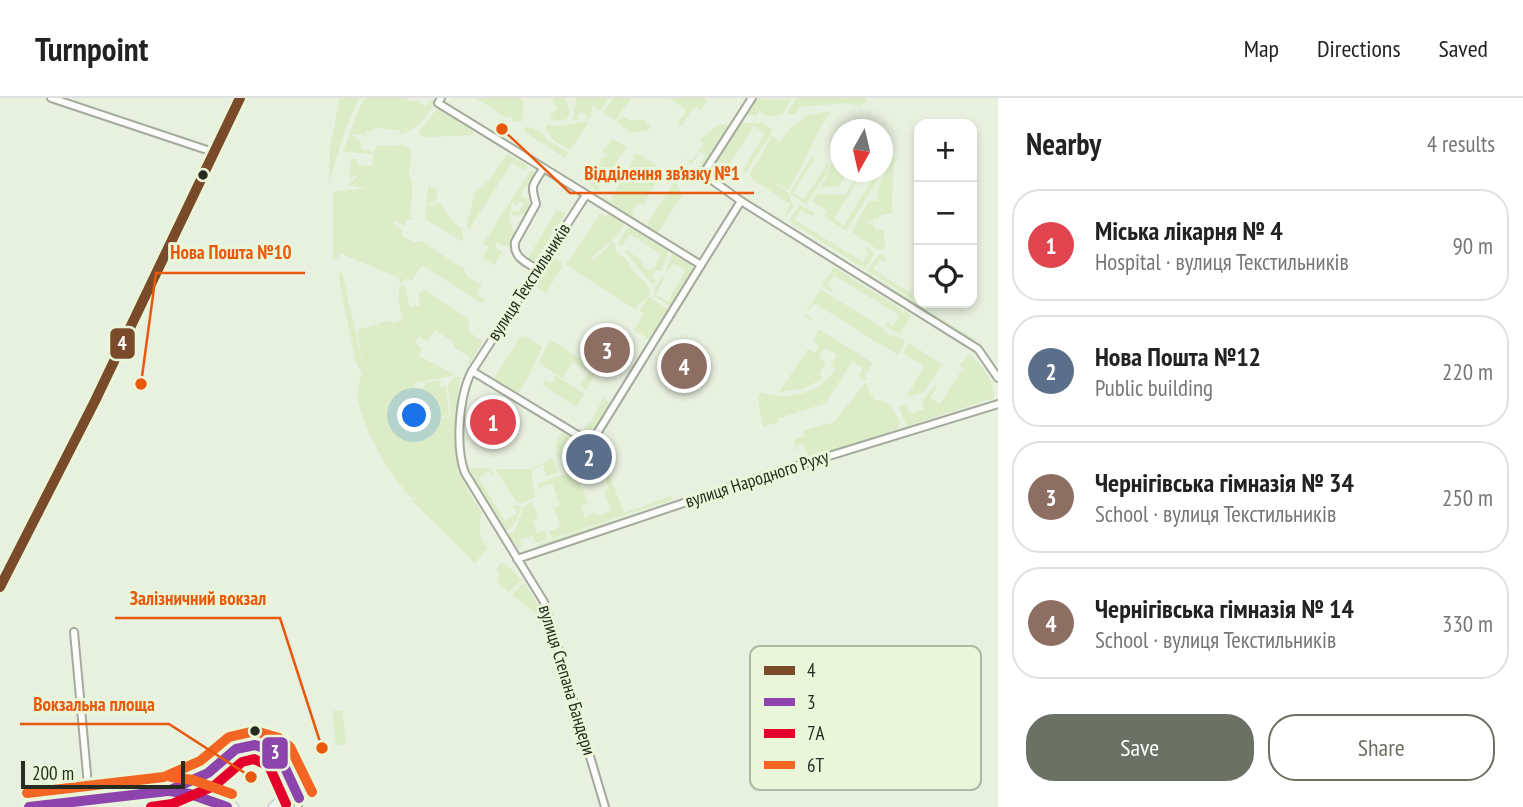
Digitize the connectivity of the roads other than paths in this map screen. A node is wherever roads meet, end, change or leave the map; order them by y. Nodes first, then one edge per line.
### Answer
1 (51, 98) edge
2 (240, 98) edge
3 (441, 98) edge
4 (752, 98) edge
5 (216, 153) junction
6 (543, 169) junction
7 (586, 195) junction
8 (741, 201) junction
9 (701, 265) junction
10 (537, 269) junction
11 (472, 371) junction
12 (998, 378) edge
13 (998, 404) edge
14 (517, 559) junction
15 (0, 587) edge
16 (74, 632) dead end
17 (266, 747) junction
18 (225, 760) junction
19 (292, 761) junction
20 (287, 772) junction
21 (168, 791) junction
22 (299, 798) junction
23 (89, 804) edge
24 (274, 806) edge
25 (29, 807) edge
26 (227, 807) edge
27 (234, 807) edge
28 (298, 807) edge
29 (605, 807) edge

1 - 5 street
2 - 5 main road
3 - 6 street
4 - 8 street
5 - 15 main road
6 - 7 street
6 - 10 street
7 - 9 street
7 - 10 street, вулиця Текстильників
8 - 9 street
8 - 12 street
9 - 11 street
10 - 11 street, вулиця Текстильників
11 - 14 street, вулиця Текстильників
13 - 14 street, вулиця Народного Руху
14 - 29 street, вулиця Степана Бандери
16 - 23 street
17 - 18 main road
17 - 19 street
17 - 20 main road
18 - 21 main road
18 - 27 main road
19 - 20 street
19 - 22 street
20 - 22 street
20 - 24 main road
21 - 23 main road
21 - 26 main road
22 - 28 street
23 - 25 main road

